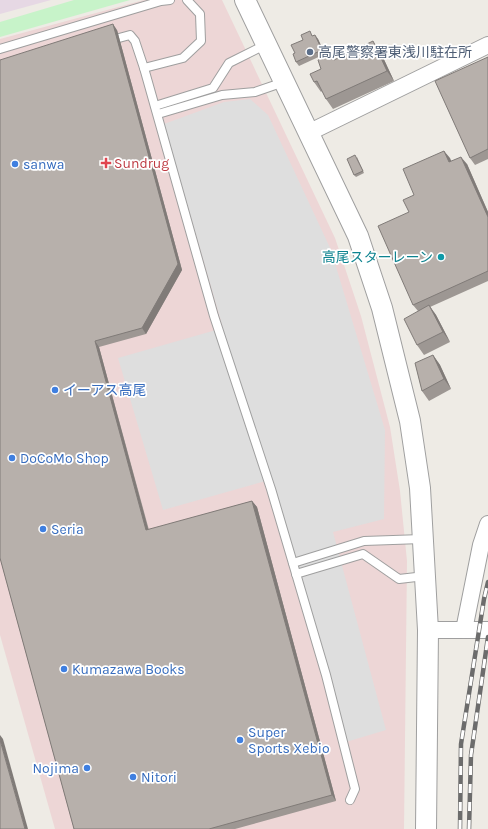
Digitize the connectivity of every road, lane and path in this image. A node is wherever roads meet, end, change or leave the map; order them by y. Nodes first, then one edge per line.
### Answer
1 (170, 0) edge
2 (187, 0) edge
3 (245, 0) edge
4 (119, 38) dead end
5 (267, 44) junction
6 (488, 45) edge
7 (0, 49) edge
8 (144, 68) junction
9 (285, 82) junction
10 (155, 106) junction
11 (158, 114) junction
12 (310, 132) junction
13 (488, 524) edge
14 (422, 539) junction
15 (293, 563) junction
16 (296, 574) junction
17 (425, 576) junction
18 (428, 630) junction
19 (464, 630) junction
20 (488, 630) edge
21 (350, 800) dead end
22 (426, 829) edge

1 - 7 lane
2 - 8 lane
3 - 5 street
4 - 8 lane
5 - 9 street
5 - 10 lane
6 - 12 street
8 - 10 lane
9 - 11 lane
9 - 12 street
10 - 11 lane
11 - 15 lane
12 - 14 street
13 - 19 street
14 - 15 lane
14 - 17 street
15 - 16 lane
16 - 17 lane
16 - 21 lane
17 - 18 street
18 - 19 street
18 - 22 street
19 - 20 street

